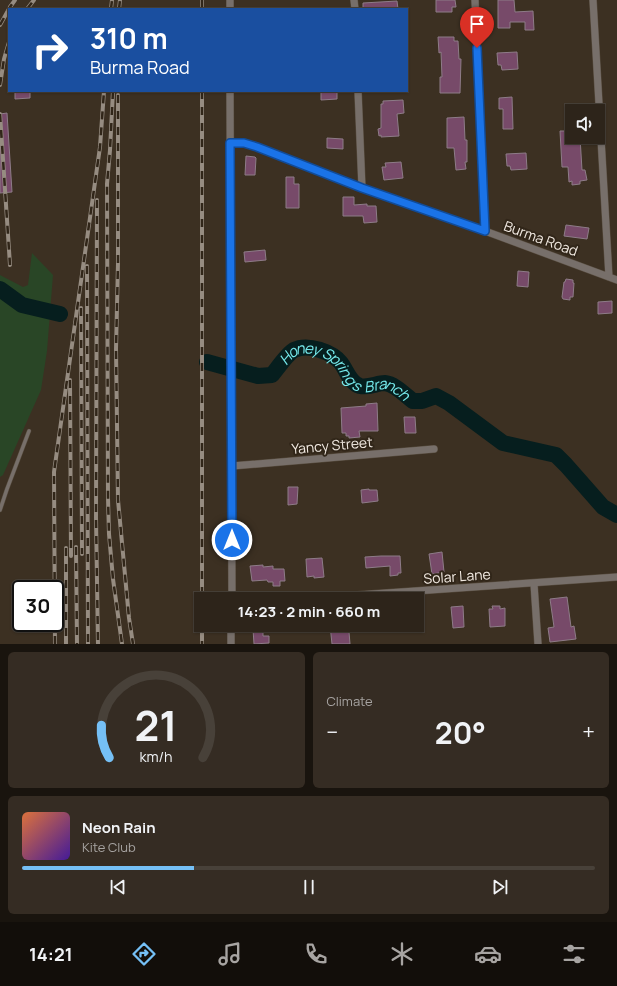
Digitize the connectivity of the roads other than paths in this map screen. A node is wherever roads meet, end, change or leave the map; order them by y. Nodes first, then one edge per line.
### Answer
1 (475, 0) edge
2 (593, 0) edge
3 (230, 92) edge
4 (358, 92) edge
5 (230, 143) junction
6 (362, 188) junction
7 (485, 231) junction
8 (609, 277) junction
9 (617, 280) edge
10 (29, 431) dead end
11 (434, 449) dead end
12 (232, 466) junction
13 (0, 510) edge
14 (617, 577) edge
15 (534, 584) junction
16 (232, 592) edge
17 (409, 592) edge
18 (232, 632) edge
19 (231, 644) edge
20 (538, 644) edge

1 - 7 street
2 - 8 street
3 - 5 street
4 - 6 street
5 - 6 street, Burma Road
5 - 12 street
6 - 7 street, Burma Road
7 - 8 street, Burma Road
8 - 9 street, Burma Road
10 - 13 lane
11 - 12 street, Yancy Street
12 - 16 street
14 - 15 street, Solar Lane
15 - 17 street, Solar Lane
15 - 20 street
18 - 19 street

